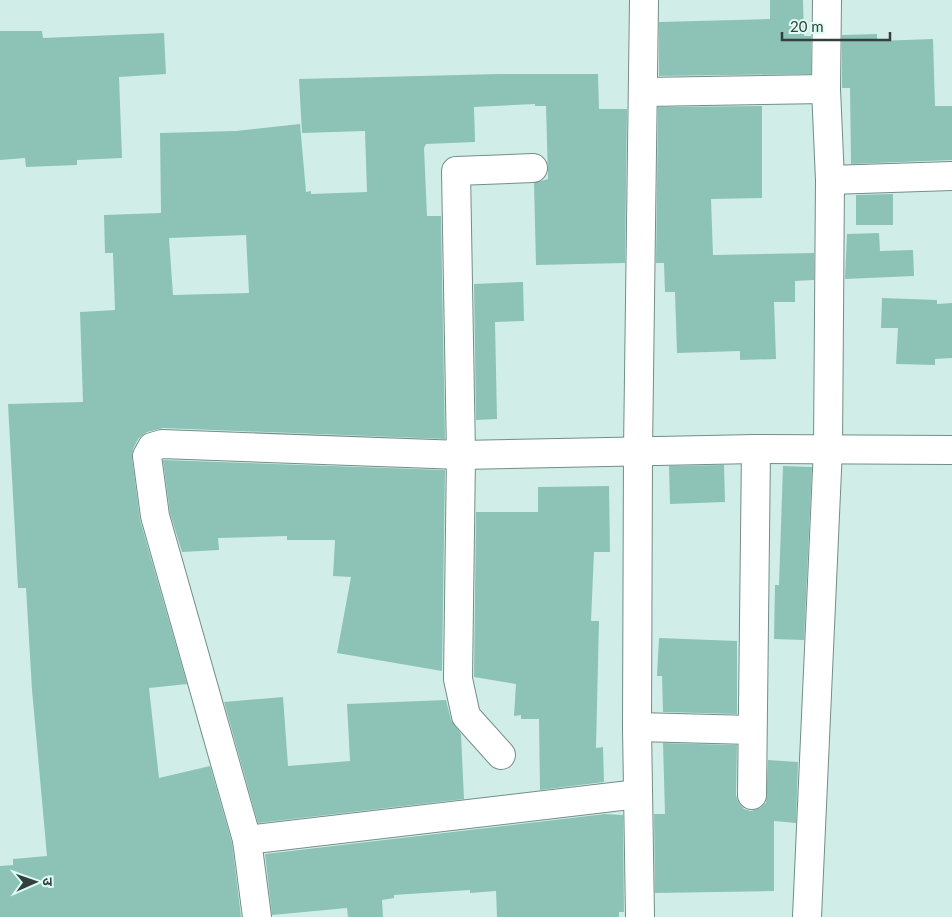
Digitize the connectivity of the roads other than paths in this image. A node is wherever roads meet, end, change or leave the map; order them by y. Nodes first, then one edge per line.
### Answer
1 (644, 0) edge
2 (827, 0) edge
3 (826, 89) junction
4 (644, 92) junction
5 (533, 168) dead end
6 (952, 176) edge
7 (830, 180) junction
8 (828, 448) junction
9 (756, 449) junction
10 (952, 450) edge
11 (638, 451) junction
12 (461, 455) junction
13 (636, 728) junction
14 (752, 730) junction
15 (501, 755) dead end
16 (638, 794) junction
17 (752, 795) dead end
18 (247, 840) junction
19 (257, 917) edge
20 (640, 917) edge
21 (807, 917) edge

1 - 4 street
2 - 3 street
3 - 4 street
3 - 7 street
4 - 11 street
5 - 12 street
6 - 7 street
7 - 8 street
8 - 9 street
8 - 10 street
8 - 21 street
9 - 11 street
9 - 14 street
11 - 12 street
11 - 13 street
12 - 15 street
12 - 18 street
13 - 14 street
13 - 16 street
14 - 17 street
16 - 18 street
16 - 20 street
18 - 19 street

